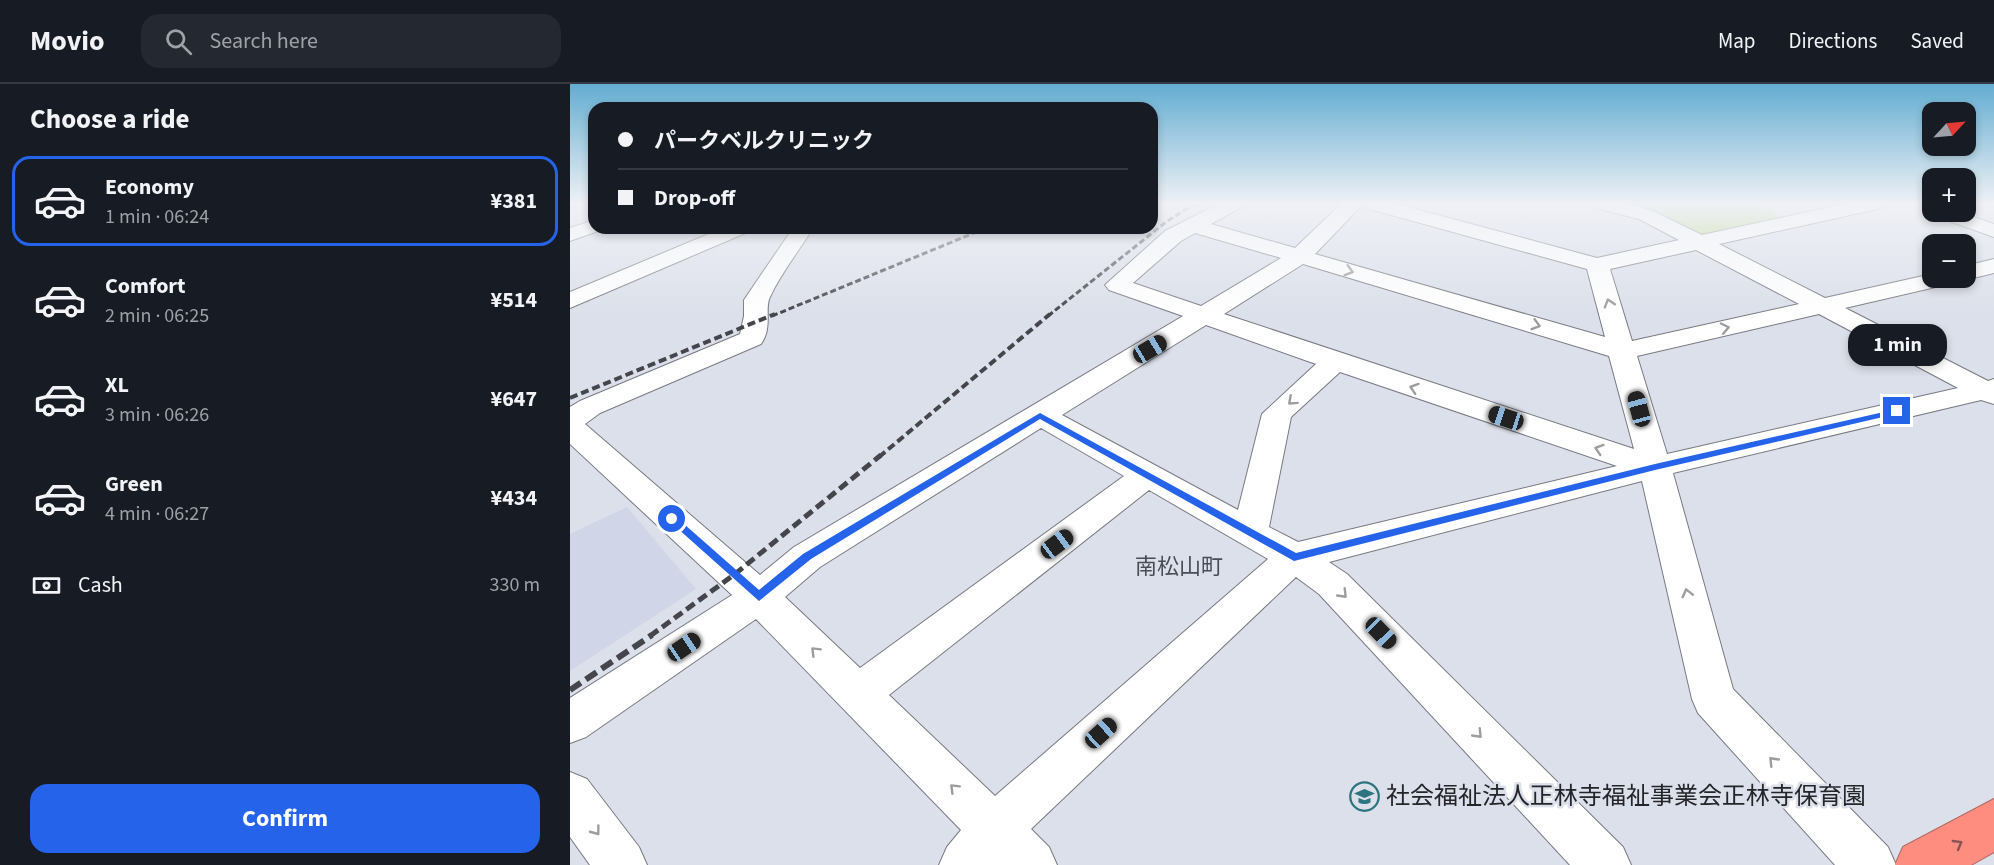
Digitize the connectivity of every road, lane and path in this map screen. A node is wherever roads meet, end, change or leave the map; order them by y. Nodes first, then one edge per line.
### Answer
1 (712, 240) edge
2 (795, 240) edge
3 (1168, 240) edge
4 (1244, 240) edge
5 (1316, 240) edge
6 (1507, 240) edge
7 (1695, 240) edge
8 (1711, 240) edge
9 (1700, 243) junction
10 (1299, 257) junction
11 (1598, 265) junction
12 (1994, 266) edge
13 (1976, 270) edge
14 (1922, 283) edge
15 (570, 301) edge
16 (1822, 307) junction
17 (1206, 315) junction
18 (1623, 351) junction
19 (1335, 361) junction
20 (1991, 391) edge
21 (1040, 416) junction
22 (570, 421) edge
23 (570, 427) edge
24 (1655, 467) junction
25 (1147, 475) junction
26 (1250, 533) junction
27 (1294, 557) junction
28 (759, 597) junction
29 (858, 694) junction
30 (570, 723) edge
31 (570, 796) edge
32 (1994, 824) edge
33 (980, 847) edge
34 (621, 865) edge
35 (1031, 865) edge
36 (1605, 865) edge
37 (1870, 865) edge
38 (1922, 865) edge

1 - 15 street
2 - 22 street
3 - 17 street
4 - 10 street
5 - 10 street
6 - 11 street
7 - 9 street
8 - 9 street
9 - 11 street
9 - 16 street
10 - 17 street
10 -> 18 street
18 -> 11 street
12 - 13 street
14 - 16 street
18 -> 16 street
16 - 20 street
17 - 19 street
17 - 21 street
18 - 24 street
24 -> 19 street
19 -> 26 street
20 - 24 street
21 - 25 street
21 - 28 street
23 - 28 street
24 - 27 street
37 -> 24 street
25 - 26 street
25 - 29 street
26 - 27 street
27 - 33 street
27 -> 36 street
29 -> 28 street
28 - 30 street
33 -> 29 street
31 -> 34 street
38 -> 32 highway
33 - 35 street

